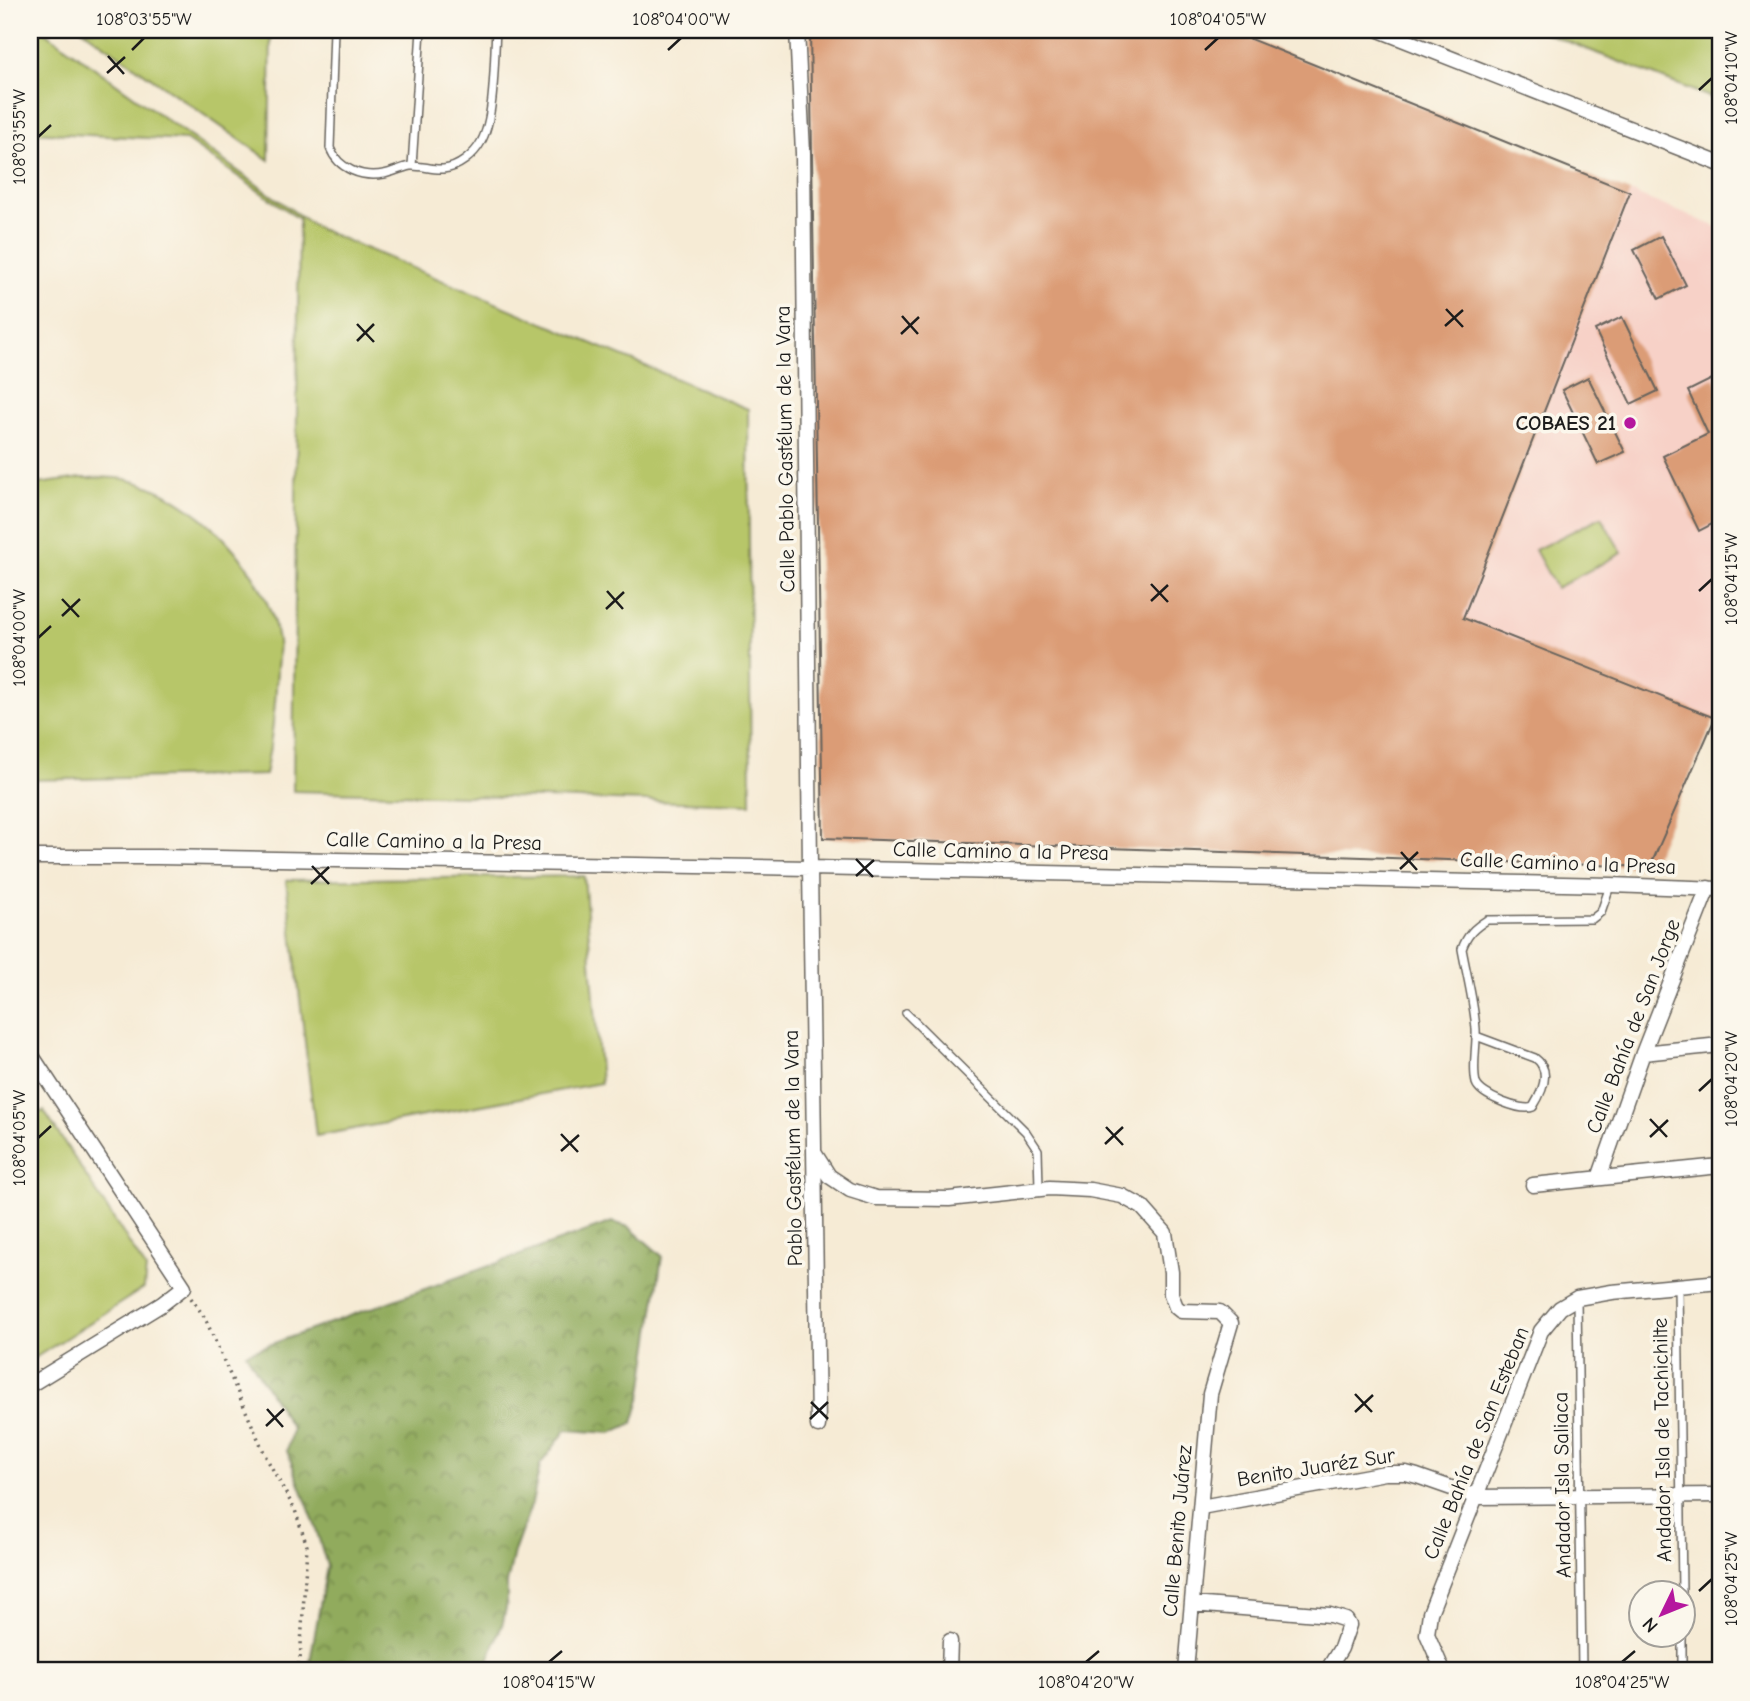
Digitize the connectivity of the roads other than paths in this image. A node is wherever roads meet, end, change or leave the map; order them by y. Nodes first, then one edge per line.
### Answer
1 (334, 30) edge
2 (421, 30) edge
3 (496, 30) edge
4 (797, 30) edge
5 (1379, 30) edge
6 (1720, 164) edge
7 (412, 166) junction
8 (30, 857) edge
9 (810, 868) junction
10 (1611, 885) junction
11 (1714, 889) edge
12 (906, 1013) dead end
13 (1476, 1036) junction
14 (1720, 1045) edge
15 (30, 1053) edge
16 (1643, 1053) junction
17 (814, 1153) junction
18 (1720, 1166) edge
19 (1599, 1178) junction
20 (1533, 1185) dead end
21 (1039, 1188) junction
22 (1720, 1282) edge
23 (1678, 1286) junction
24 (1577, 1298) junction
25 (30, 1385) edge
26 (818, 1426) dead end
27 (1720, 1495) edge
28 (1580, 1496) junction
29 (1681, 1496) junction
30 (1477, 1497) junction
31 (1200, 1507) junction
32 (1682, 1578) edge
33 (1192, 1604) junction
34 (950, 1641) dead end
35 (1682, 1648) edge
36 (949, 1671) edge
37 (1186, 1671) edge
38 (1327, 1671) edge
39 (1443, 1671) edge
40 (1582, 1671) edge
41 (1682, 1671) edge

1 - 7 lane
2 - 7 lane
3 - 7 lane
4 - 9 street, Calle Pablo Gastélum de la Vara
5 - 6 street
8 - 9 street, Calle Camino a la Presa
9 - 10 street, Calle Camino a la Presa
9 - 17 street, Pablo Gastélum de la Vara
10 - 11 street, Calle Camino a la Presa
10 - 13 lane
11 - 16 street, Calle Bahía de San Jorge
12 - 21 lane
13 - 13 lane
14 - 16 street
15 - 25 street
16 - 19 street, Calle Bahía de San Jorge
17 - 21 street
17 - 26 street, Pablo Gastélum de la Vara
18 - 19 street
19 - 20 street
21 - 31 street, Calle Benito Juárez
22 - 23 street, Calle Bahía de San Esteban
23 - 24 street, Calle Bahía de San Esteban
23 - 29 lane, Andador Isla de Tachichilte
24 - 28 lane, Andador Isla Saliaca
24 - 30 street, Calle Bahía de San Esteban
27 - 29 street, Benito Juaréz Sur
28 - 29 street, Benito Juaréz Sur
28 - 30 street, Benito Juaréz Sur
28 - 40 lane, Andador Isla Saliaca
29 - 32 lane, Andador Isla de Tachichilte
30 - 31 street, Benito Juaréz Sur
30 - 39 street, Calle Bahía de San Esteban
31 - 33 street, Calle Benito Juárez
33 - 37 street, Calle Benito Juárez
33 - 38 street
34 - 36 street
35 - 41 lane

